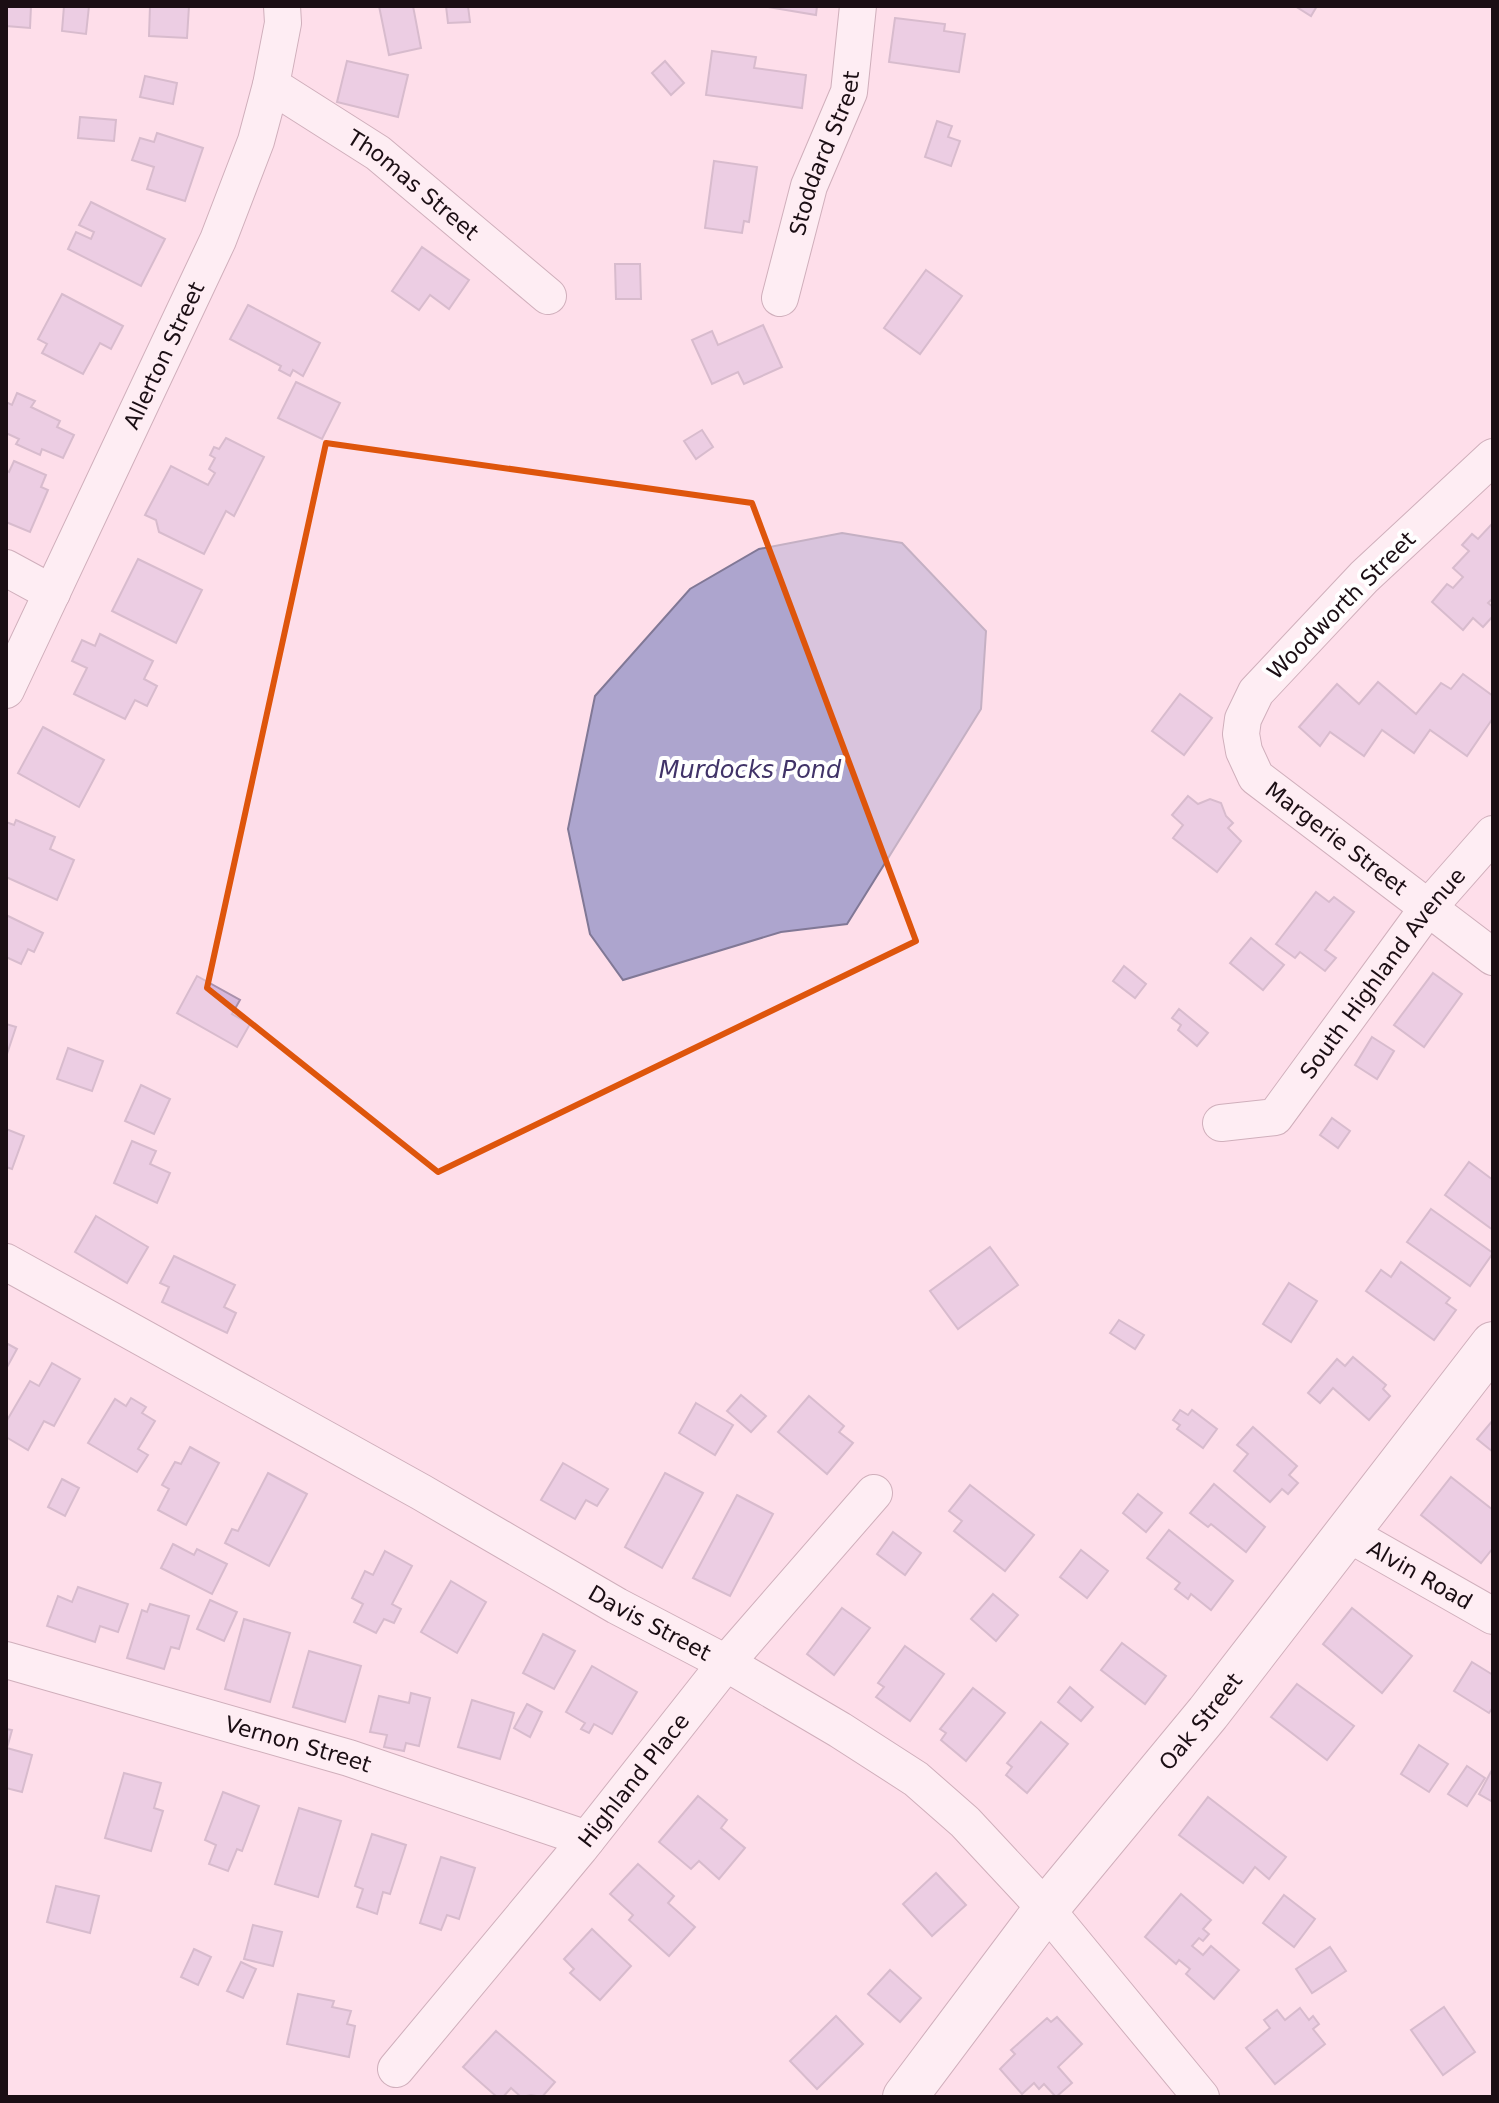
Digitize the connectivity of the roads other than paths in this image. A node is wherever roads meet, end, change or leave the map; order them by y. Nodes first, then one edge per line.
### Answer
1 (282, 6) edge
2 (858, 6) edge
3 (271, 85) junction
4 (548, 296) dead end
5 (780, 298) dead end
6 (1493, 457) edge
7 (6, 568) edge
8 (52, 593) junction
9 (6, 690) edge
10 (1256, 777) joint
11 (1493, 834) edge
12 (1427, 909) junction
13 (1493, 957) edge
14 (1221, 1123) dead end
15 (6, 1262) edge
16 (1493, 1344) edge
17 (874, 1493) dead end
18 (1347, 1533) junction
19 (1493, 1616) edge
20 (6, 1660) edge
21 (726, 1663) junction
22 (587, 1839) junction
23 (1046, 1909) junction
24 (396, 2069) dead end
25 (905, 2097) edge
26 (1201, 2097) edge

1 - 3 street, Allerton Street
2 - 5 street, Stoddard Street
3 - 4 street, Thomas Street
3 - 8 street, Allerton Street
6 - 10 street, Woodworth Street
7 - 8 street
8 - 9 street, Allerton Street
10 - 12 street, Margerie Street
11 - 12 street, South Highland Avenue
12 - 13 street, Margerie Street
12 - 14 street, South Highland Avenue
15 - 21 street, Davis Street
16 - 18 main road, Oak Street
17 - 21 street, Highland Place
18 - 19 street, Alvin Road
18 - 23 main road, Oak Street
20 - 22 street, Vernon Street
21 - 22 street, Highland Place
21 - 23 street, Davis Street
22 - 24 street, Highland Place
23 - 25 main road, Oak Street
23 - 26 street, Davis Street

